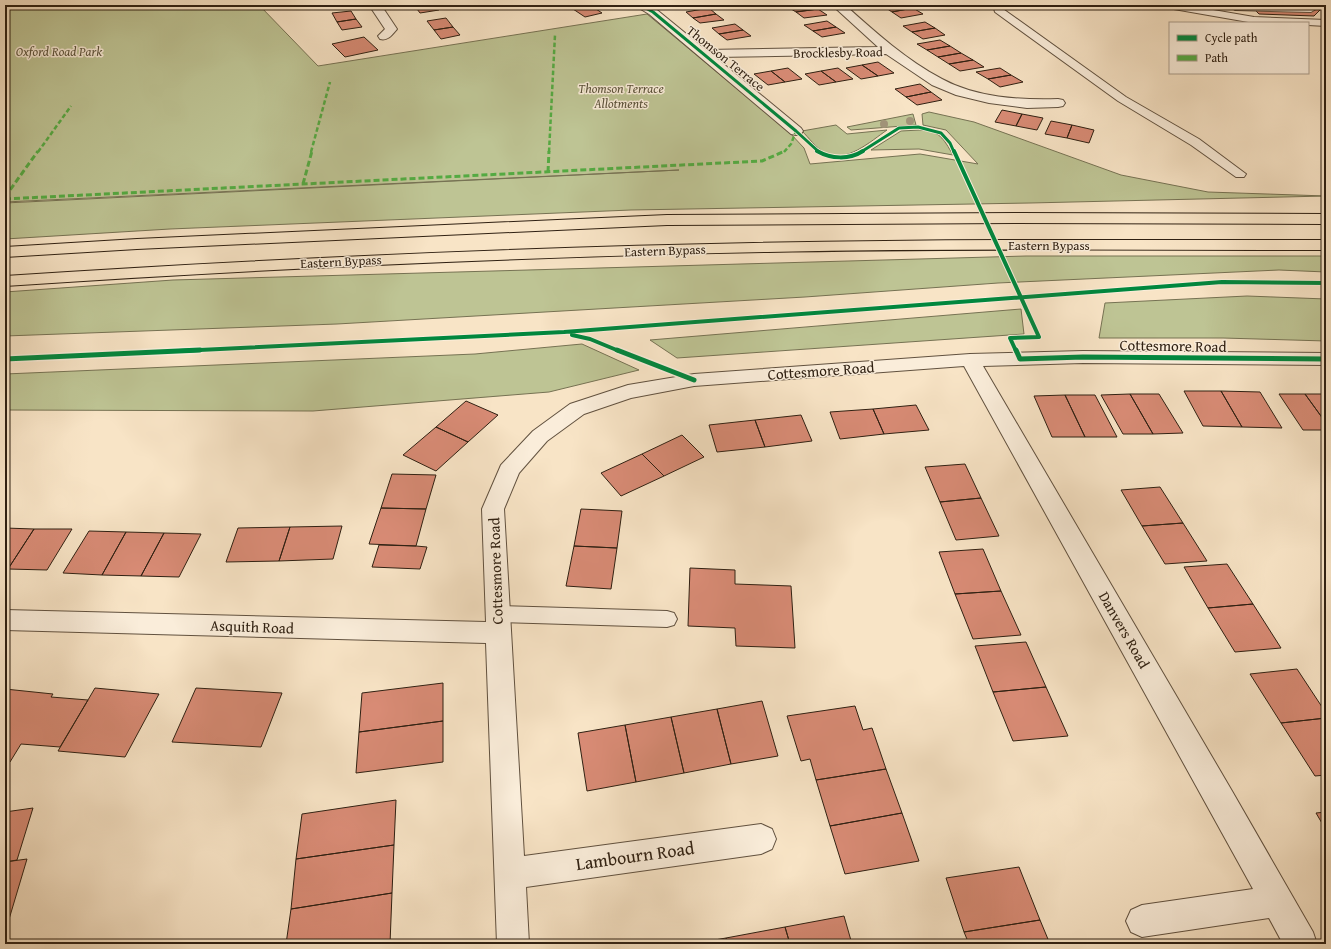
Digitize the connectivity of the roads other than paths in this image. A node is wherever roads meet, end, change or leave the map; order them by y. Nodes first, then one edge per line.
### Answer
1 (375, 5) edge
2 (640, 5) edge
3 (838, 5) edge
4 (998, 5) edge
5 (1168, 5) edge
6 (1223, 8) edge
7 (1312, 8) edge
8 (1297, 22) edge
9 (1309, 22) edge
10 (1326, 23) edge
11 (384, 36) dead end
12 (888, 50) junction
13 (703, 54) junction
14 (1058, 103) dead end
15 (796, 130) dead end
16 (1240, 174) dead end
17 (1326, 219) edge
18 (1326, 245) edge
19 (5, 252) edge
20 (5, 281) edge
21 (1326, 359) edge
22 (970, 360) junction
23 (667, 619) dead end
24 (5, 620) edge
25 (498, 624) junction
26 (761, 839) dead end
27 (509, 874) junction
28 (1277, 901) junction
29 (1142, 921) dead end
30 (513, 944) edge
31 (1301, 944) edge

1 - 11 street
2 - 13 street, Thomson Terrace
3 - 12 street
4 - 16 lane
5 - 6 lane
6 - 7 lane
6 - 8 lane
9 - 10 lane
12 - 13 street, Brocklesby Road
12 - 14 street, Brocklesby Road
13 - 15 street, Thomson Terrace
17 - 19 highway, Eastern Bypass
18 - 20 highway, Eastern Bypass
21 - 22 street, Cottesmore Road
22 - 25 street, Cottesmore Road
22 - 28 street, Danvers Road
23 - 25 lane
24 - 25 street, Asquith Road
25 - 27 street
26 - 27 street, Lambourn Road
27 - 30 street
28 - 29 street
28 - 31 street, Danvers Road

